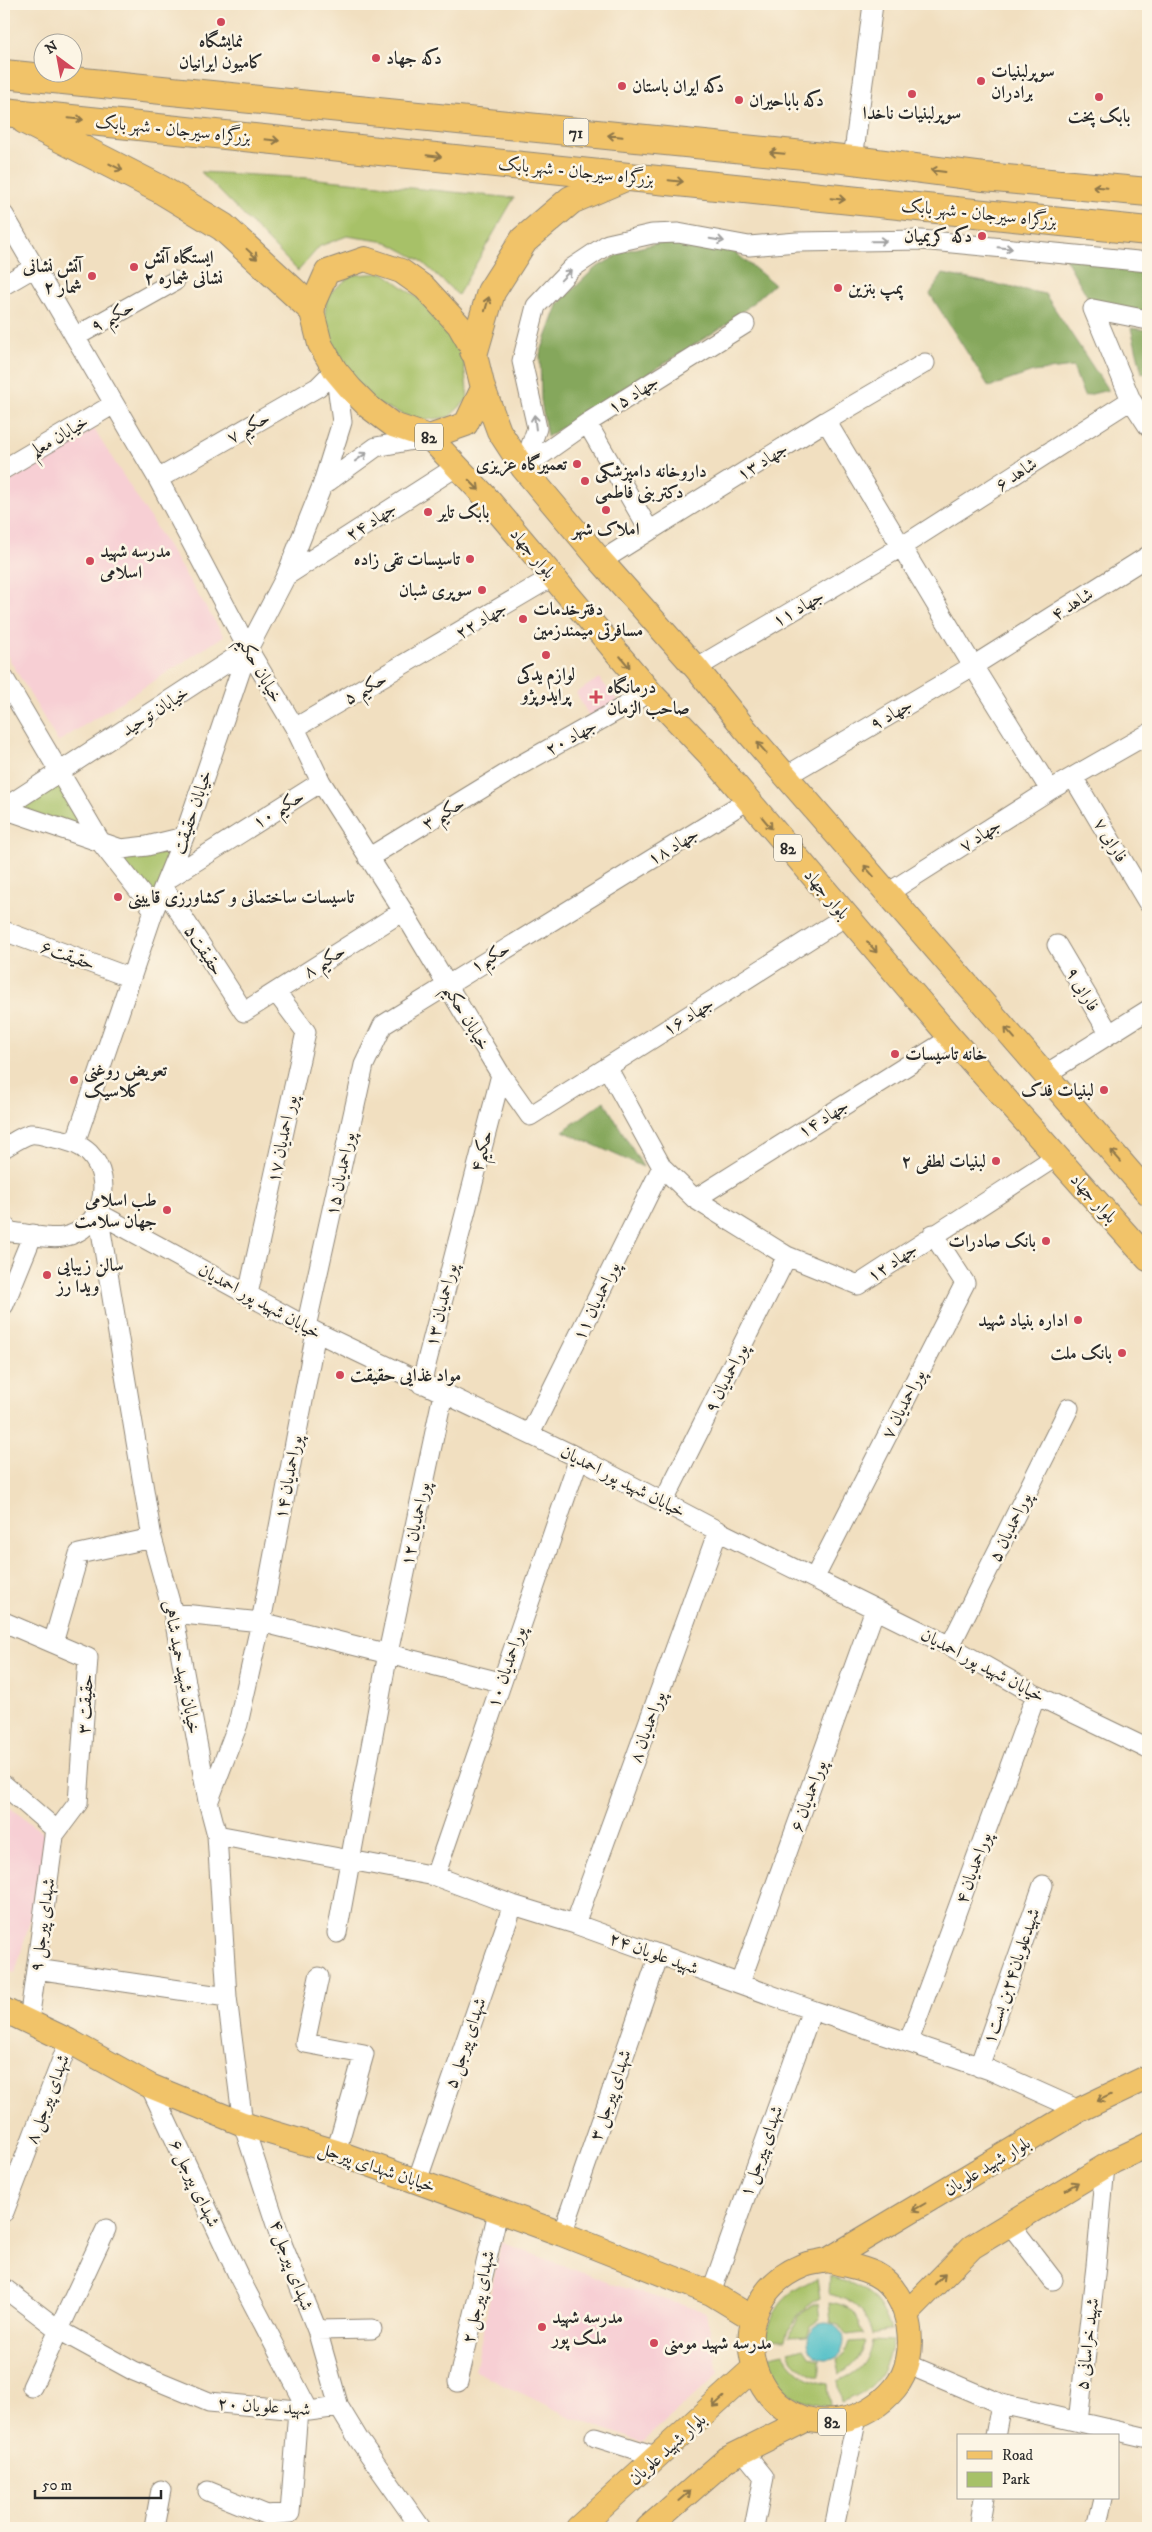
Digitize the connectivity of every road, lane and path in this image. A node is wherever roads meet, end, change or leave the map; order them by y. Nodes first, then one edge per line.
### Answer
1 (873, 4) edge
2 (4, 74) edge
3 (7, 112) edge
4 (853, 160) junction
5 (628, 176) junction
6 (1148, 192) edge
7 (4, 215) edge
8 (1148, 231) edge
9 (1148, 262) edge
10 (34, 267) junction
11 (175, 281) dead end
12 (4, 285) edge
13 (311, 308) junction
14 (1148, 320) edge
15 (745, 324) dead end
16 (75, 337) junction
17 (474, 351) junction
18 (925, 363) dead end
19 (335, 370) junction
20 (483, 388) junction
21 (1131, 400) junction
22 (114, 404) junction
23 (826, 421) junction
24 (587, 423) junction
25 (1148, 426) edge
26 (429, 437) junction
27 (456, 467) junction
28 (523, 468) junction
29 (4, 469) edge
30 (158, 479) junction
31 (322, 486) junction
32 (649, 530) junction
33 (901, 547) junction
34 (1148, 556) edge
35 (600, 562) junction
36 (286, 576) junction
37 (552, 576) junction
38 (436, 647) joint
39 (248, 649) junction
40 (995, 652) joint
41 (973, 666) junction
42 (696, 668) junction
43 (4, 678) edge
44 (650, 692) junction
45 (295, 728) junction
46 (1148, 734) edge
47 (517, 767) joint
48 (62, 772) junction
49 (786, 776) junction
50 (1073, 777) junction
51 (322, 782) junction
52 (1050, 790) junction
53 (748, 800) junction
54 (4, 809) edge
55 (184, 837) junction
56 (102, 844) junction
57 (368, 858) junction
58 (166, 883) junction
59 (598, 891) joint
60 (888, 893) junction
61 (1148, 903) edge
62 (154, 910) junction
63 (403, 911) junction
64 (846, 916) junction
65 (4, 931) edge
66 (1057, 945) dead end
67 (131, 978) junction
68 (447, 984) junction
69 (276, 992) junction
70 (1148, 1010) edge
71 (244, 1012) joint
72 (383, 1025) joint
73 (1109, 1033) junction
74 (951, 1038) junction
75 (607, 1067) junction
76 (1046, 1074) junction
77 (502, 1075) junction
78 (530, 1116) joint
79 (75, 1144) junction
80 (4, 1148) edge
81 (1057, 1156) junction
82 (662, 1168) junction
83 (1148, 1193) edge
84 (695, 1198) junction
85 (98, 1213) junction
86 (4, 1225) edge
87 (461, 1226) joint
88 (32, 1234) junction
89 (933, 1234) junction
90 (787, 1256) junction
91 (1148, 1259) edge
92 (248, 1294) junction
93 (4, 1305) edge
94 (311, 1329) junction
95 (421, 1384) junction
96 (443, 1394) junction
97 (1069, 1408) dead end
98 (530, 1434) junction
99 (579, 1458) junction
100 (664, 1501) junction
101 (718, 1530) junction
102 (152, 1538) junction
103 (815, 1577) junction
104 (875, 1609) junction
105 (173, 1613) junction
106 (4, 1622) edge
107 (261, 1622) junction
108 (53, 1644) junction
109 (950, 1646) junction
110 (388, 1654) junction
111 (500, 1682) junction
112 (1036, 1695) junction
113 (1148, 1749) edge
114 (4, 1785) edge
115 (208, 1801) junction
116 (55, 1832) junction
117 (217, 1835) junction
118 (352, 1858) junction
119 (434, 1876) junction
120 (1042, 1884) dead end
121 (514, 1905) junction
122 (575, 1924) junction
123 (337, 1932) dead end
124 (659, 1955) junction
125 (36, 1969) junction
126 (319, 1978) dead end
127 (740, 1984) junction
128 (227, 1997) junction
129 (4, 2010) edge
130 (812, 2010) junction
131 (29, 2021) junction
132 (69, 2041) junction
133 (909, 2041) junction
134 (979, 2067) junction
135 (1148, 2077) edge
136 (150, 2086) junction
137 (1080, 2110) junction
138 (243, 2124) junction
139 (1148, 2145) edge
140 (336, 2152) junction
141 (1105, 2166) junction
142 (417, 2180) junction
143 (4, 2212) edge
144 (498, 2212) junction
145 (1010, 2224) junction
146 (106, 2229) dead end
147 (562, 2234) junction
148 (828, 2260) junction
149 (1054, 2280) dead end
150 (4, 2288) edge
151 (711, 2293) junction
152 (906, 2314) junction
153 (752, 2318) junction
154 (372, 2329) dead end
155 (59, 2330) junction
156 (317, 2330) junction
157 (908, 2364) junction
158 (754, 2368) junction
159 (458, 2382) dead end
160 (32, 2387) dead end
161 (1001, 2404) junction
162 (339, 2407) junction
163 (304, 2410) junction
164 (857, 2417) junction
165 (807, 2419) junction
166 (1066, 2426) edge
167 (995, 2434) edge
168 (1108, 2434) edge
169 (1120, 2436) edge
170 (595, 2437) dead end
171 (1148, 2438) edge
172 (743, 2452) junction
173 (659, 2457) junction
174 (161, 2490) dead end
175 (208, 2491) dead end
176 (984, 2500) edge
177 (1103, 2500) edge
178 (154, 2528) edge
179 (421, 2528) edge
180 (578, 2528) edge
181 (648, 2528) edge
182 (754, 2528) edge
183 (834, 2528) edge
184 (979, 2528) edge
185 (1096, 2528) edge

1 - 4 street
4 -> 2 highway, بزرگراه سیرجان - شهر بابک / 71
3 -> 5 highway, بزرگراه سیرجان - شهر بابک / 71
3 -> 13 highway
6 -> 4 highway, بزرگراه سیرجان - شهر بابک / 71
5 -> 8 highway, بزرگراه سیرجان - شهر بابک / 71
17 -> 5 highway
7 - 10 street, خیابان حکیم
28 -> 9 street
10 - 12 street
10 - 16 street, خیابان حکیم
11 - 16 street, حکیم ۹
13 - 17 main road
13 - 19 main road, 82
14 - 21 street
15 - 24 street, جهاد ۱۵
16 - 22 street, خیابان حکیم
17 - 20 main road
18 - 23 street, جهاد ۱۳
19 - 26 main road, 82
19 - 30 street, حکیم ۷
19 - 31 street, خیابان حقیقت
20 - 26 main road, 82
20 - 28 main road
21 - 25 street
21 - 33 street, شاهد ۶
22 - 29 street, خیابان معلم
22 - 30 street, خیابان حکیم
23 - 32 street, جهاد ۱۳
23 - 33 street
24 - 28 street, جهاد ۱۵
24 - 32 street
26 - 27 main road, بلوار جهاد / 82
31 -> 26 street
27 - 36 street, جهاد ۲۴
27 -> 37 main road, بلوار جهاد / 82
28 - 35 main road
30 - 39 street, خیابان حکیم
31 - 36 street, خیابان حقیقت
32 - 35 street, جهاد ۱۳
33 - 41 street
33 - 42 street, جهاد ۱۱
34 - 40 street, شاهد ۴
35 - 42 main road
36 - 39 street, خیابان حقیقت
37 - 38 street, جهاد ۲۲
37 -> 44 main road, بلوار جهاد / 82
38 - 45 street, حکیم ۵
39 - 45 street, خیابان حکیم
39 - 48 street, خیابان توحید
39 - 55 street, خیابان حقیقت
40 - 41 street, جهاد ۹
41 - 49 street, جهاد ۹
41 - 52 street
49 -> 42 main road
43 - 48 street
44 - 47 street, جهاد ۲۰
44 - 53 main road, بلوار جهاد / 82
45 - 51 street, خیابان حکیم
46 - 50 street, جهاد ۷
47 - 57 street, حکیم ۳
48 - 54 street, خیابان توحید
48 - 56 street
60 -> 49 main road
50 - 52 street, جهاد ۷
50 - 61 street, فارابی ۷
51 - 57 street, خیابان حکیم
51 - 58 street, حکیم ۱۰
52 - 60 street, جهاد ۷
53 - 59 street, جهاد ۱۸
53 -> 64 main road, بلوار جهاد / 82
54 - 56 street
55 - 56 street
55 - 58 street, خیابان حقیقت
56 - 62 street
57 - 63 street, خیابان حکیم
58 - 62 street, خیابان حقیقت
58 - 71 street, حقیقت۵
59 - 68 street, حکیم۱
76 -> 60 main road
62 - 67 street, خیابان حقیقت
63 - 68 street, خیابان حکیم
63 - 69 street, حکیم ۸
64 -> 74 main road, بلوار جهاد / 82
64 - 75 street, جهاد ۱۶
65 - 67 street, حقیقت۶
66 - 73 street, فارابی ۹
67 - 79 street, خیابان حقیقت
68 - 72 street, حکیم۱
68 - 77 street, خیابان حکیم
69 - 71 street, حکیم ۸
69 - 92 street, پور احمدیان ۱۷
70 - 73 street
72 - 94 street, پوراحمدیان ۱۵
73 - 76 street
74 - 81 main road, بلوار جهاد / 82
74 - 84 street, جهاد ۱۴
75 - 78 street, جهاد ۱۶
75 - 82 street, جهاد ۱۲
83 -> 76 main road
77 - 78 street, خیابان حکیم
77 - 87 street, حکیم۴
79 - 80 street
79 - 85 street
81 - 89 street, جهاد ۱۲
81 - 91 main road, بلوار جهاد / 82
82 - 84 street, جهاد ۱۲
82 - 98 street, پوراحمدیان ۱۱
84 - 90 street, جهاد ۱۲
85 - 88 street
85 - 92 street, خیابان شهید پور احمدیان
85 - 102 street, خیابان شهید حمید شاهی
86 - 88 street
87 - 95 street, پوراحمدیان ۱۳
88 - 93 street
89 - 90 street, جهاد ۱۲
89 - 103 street, پوراحمدیان ۷
90 - 100 street, پوراحمدیان ۹
92 - 94 street, خیابان شهید پور احمدیان
94 - 95 street, خیابان شهید پور احمدیان
94 - 107 street, پوراحمدیان ۱۴
95 - 96 street, خیابان شهید پور احمدیان
96 - 98 street, خیابان شهید پور احمدیان
96 - 110 street, پوراحمدیان ۱۲
97 - 109 street, پوراحمدیان ۵
98 - 99 street, خیابان شهید پور احمدیان
99 - 100 street, خیابان شهید پور احمدیان
99 - 111 street, پوراحمدیان ۱۰
100 - 101 street, خیابان شهید پور احمدیان
101 - 103 street, خیابان شهید پور احمدیان
101 - 122 street, پوراحمدیان ۸
102 - 105 street, خیابان شهید حمید شاهی
102 - 108 street
103 - 104 street, خیابان شهید پور احمدیان
104 - 109 street, خیابان شهید پور احمدیان
104 - 127 street, پوراحمدیان ۶
105 - 107 street
105 - 115 street, خیابان شهید حمید شاهی
106 - 108 street, حقیقت ۳
107 - 110 street
107 - 115 street, پوراحمدیان ۱۴
108 - 116 street, حقیقت ۳
109 - 112 street, خیابان شهید پور احمدیان
110 - 111 street
110 - 118 street, پوراحمدیان ۱۲
111 - 119 street, پوراحمدیان ۱۰
112 - 113 street, خیابان شهید پور احمدیان
112 - 133 street, پوراحمدیان ۴
114 - 116 street
115 - 117 street, خیابان شهید حمید شاهی
116 - 125 street, شهدای پیرجل ۹
117 - 118 street, شهید علویان ۲۴
117 - 128 street, خیابان شهید حمید شاهی
118 - 119 street, شهید علویان ۲۴
118 - 123 street, پوراحمدیان ۱۲
119 - 121 street, شهید علویان ۲۴
120 - 134 street, شهیدعلویان۲۴بن بست۱
121 - 122 street, شهید علویان ۲۴
121 - 142 street, شهدای پیرجل ۵
122 - 124 street, شهید علویان ۲۴
124 - 127 street, شهید علویان ۲۴
124 - 147 street, شهدای پیرجل ۳
125 - 128 street
125 - 131 street, شهدای پیرجل ۹
126 - 140 street
127 - 130 street, شهید علویان ۲۴
128 - 138 street, خیابان شهید حمید شاهی
129 - 131 main road, خیابان شهدای پیرجل
130 - 133 street, شهید علویان ۲۴
130 - 151 street, شهدای ‍‍‍‍‍‍پیرجل ۱
131 - 132 main road, خیابان شهدای پیرجل
132 - 136 main road, خیابان شهدای پیرجل
132 - 143 street, شهدای پیرجل ۸
133 - 134 street, شهید علویان ۲۴
134 - 137 street, شهید علویان ۲۴
135 -> 137 main road, بلوار شهید علویان / 82
136 - 138 main road, خیابان شهدای پیرجل
136 - 163 street, شهدای پیرجل ۶
137 -> 148 main road, بلوار شهید علویان / 82
138 - 140 main road, خیابان شهدای پیرجل
138 - 156 street, شهدای پیرجل ۴
139 - 141 main road
140 - 142 main road, خیابان شهدای پیرجل
145 -> 141 main road
141 - 166 street, شهید خراسانی ۵
142 - 144 main road, خیابان شهدای پیرجل
144 - 147 main road, خیابان شهدای پیرجل
144 - 159 street, شهدای پیرجل ۲
145 - 149 street
152 -> 145 main road
146 - 155 street
147 - 151 main road, خیابان شهدای پیرجل
148 - 152 main road, 82
148 - 153 main road, 82
150 - 155 street, شهید علویان ۲۰
151 - 153 main road, خیابان شهدای پیرجل
152 - 157 main road, 82
153 - 158 main road, 82
154 - 156 street
155 - 160 street
155 - 163 street, شهید علویان ۲۰
156 - 162 street, شهدای پیرجل ۴
157 - 161 street
157 - 164 main road, 82
158 - 165 main road, 82
158 -> 173 main road, بلوار شهید علویان
161 - 166 street
161 - 167 street
162 - 163 street, شهید علویان ۲۰
162 - 179 street
163 - 175 street
164 - 165 main road, 82
164 - 183 street
165 - 172 main road, 82
166 - 168 street
169 - 171 street
170 - 173 street
181 -> 172 main road, 82
172 - 182 street
173 - 180 main road, بلوار شهید علویان
174 - 178 street
176 - 184 street
177 - 185 street

